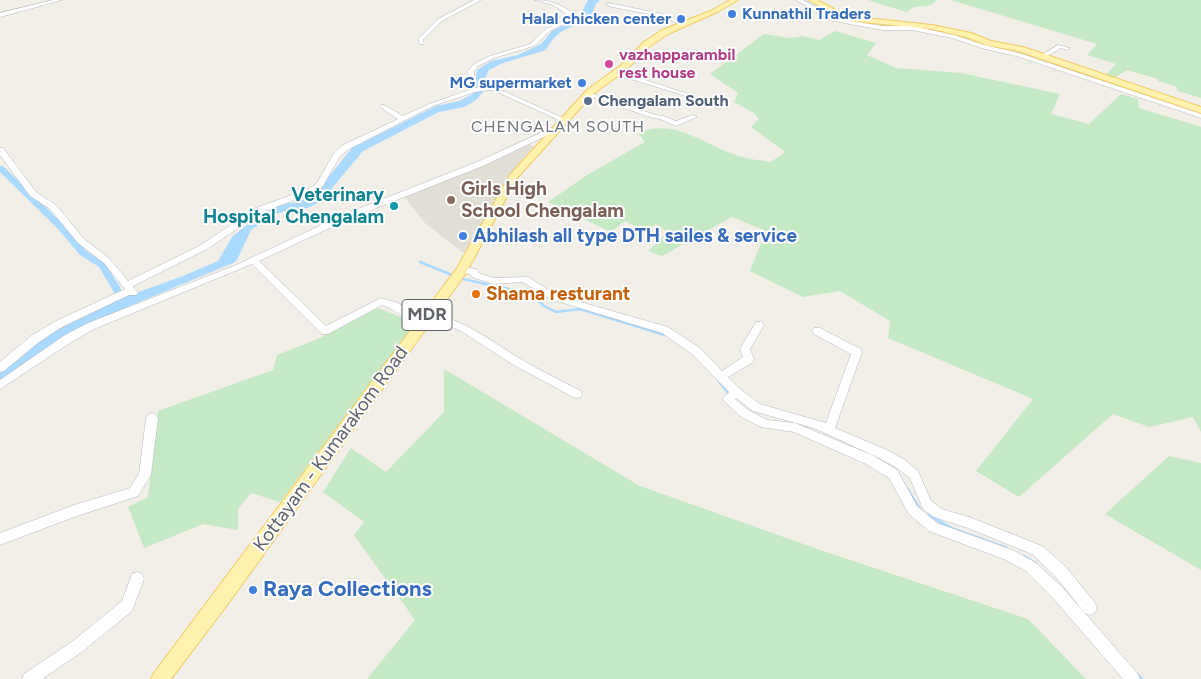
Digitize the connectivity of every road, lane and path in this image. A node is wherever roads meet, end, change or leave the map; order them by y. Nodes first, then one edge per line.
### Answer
1 (59, 0) edge
2 (478, 0) edge
3 (538, 0) edge
4 (735, 0) edge
5 (799, 0) edge
6 (812, 0) edge
7 (609, 4) dead end
8 (0, 15) edge
9 (683, 23) junction
10 (422, 43) dead end
11 (1067, 48) dead end
12 (1042, 57) junction
13 (615, 74) junction
14 (474, 90) junction
15 (588, 94) junction
16 (688, 94) dead end
17 (382, 106) dead end
18 (1201, 110) edge
19 (1201, 116) edge
20 (693, 117) dead end
21 (402, 120) junction
22 (563, 120) junction
23 (554, 130) junction
24 (0, 150) edge
25 (253, 260) junction
26 (462, 270) junction
27 (126, 292) junction
28 (424, 319) junction
29 (759, 325) dead end
30 (817, 331) dead end
31 (0, 368) edge
32 (721, 376) junction
33 (0, 385) edge
34 (577, 394) dead end
35 (731, 396) junction
36 (152, 418) dead end
37 (829, 430) junction
38 (0, 539) edge
39 (137, 578) dead end
40 (1090, 608) dead end
41 (29, 679) edge
42 (160, 679) edge
43 (1133, 679) edge

1 - 8 street
2 - 10 street
3 - 14 street
4 - 9 main road, Kottayam - Kumarakom Road / MDR
5 - 19 street
6 - 12 main road
7 - 9 street
9 - 13 main road, Kottayam - Kumarakom Road / MDR
11 - 12 street
12 - 18 main road
13 - 15 main road, Kottayam - Kumarakom Road / MDR
13 - 16 street
14 - 21 street
14 - 22 street
15 - 20 street
15 - 22 main road, Kottayam - Kumarakom Road / MDR
17 - 21 street
21 - 27 street
22 - 23 main road, Kottayam - Kumarakom Road / MDR
23 - 25 street
23 - 26 main road, Kottayam - Kumarakom Road / MDR
24 - 27 street
25 - 28 street
25 - 33 street
26 - 28 main road, Kottayam - Kumarakom Road / MDR
26 - 32 street
27 - 31 street
28 - 34 street
28 - 42 main road, Kottayam - Kumarakom Road / MDR
29 - 32 street
30 - 37 street
32 - 35 street
35 - 37 street
35 - 43 street
36 - 38 street
37 - 40 street
39 - 41 street

